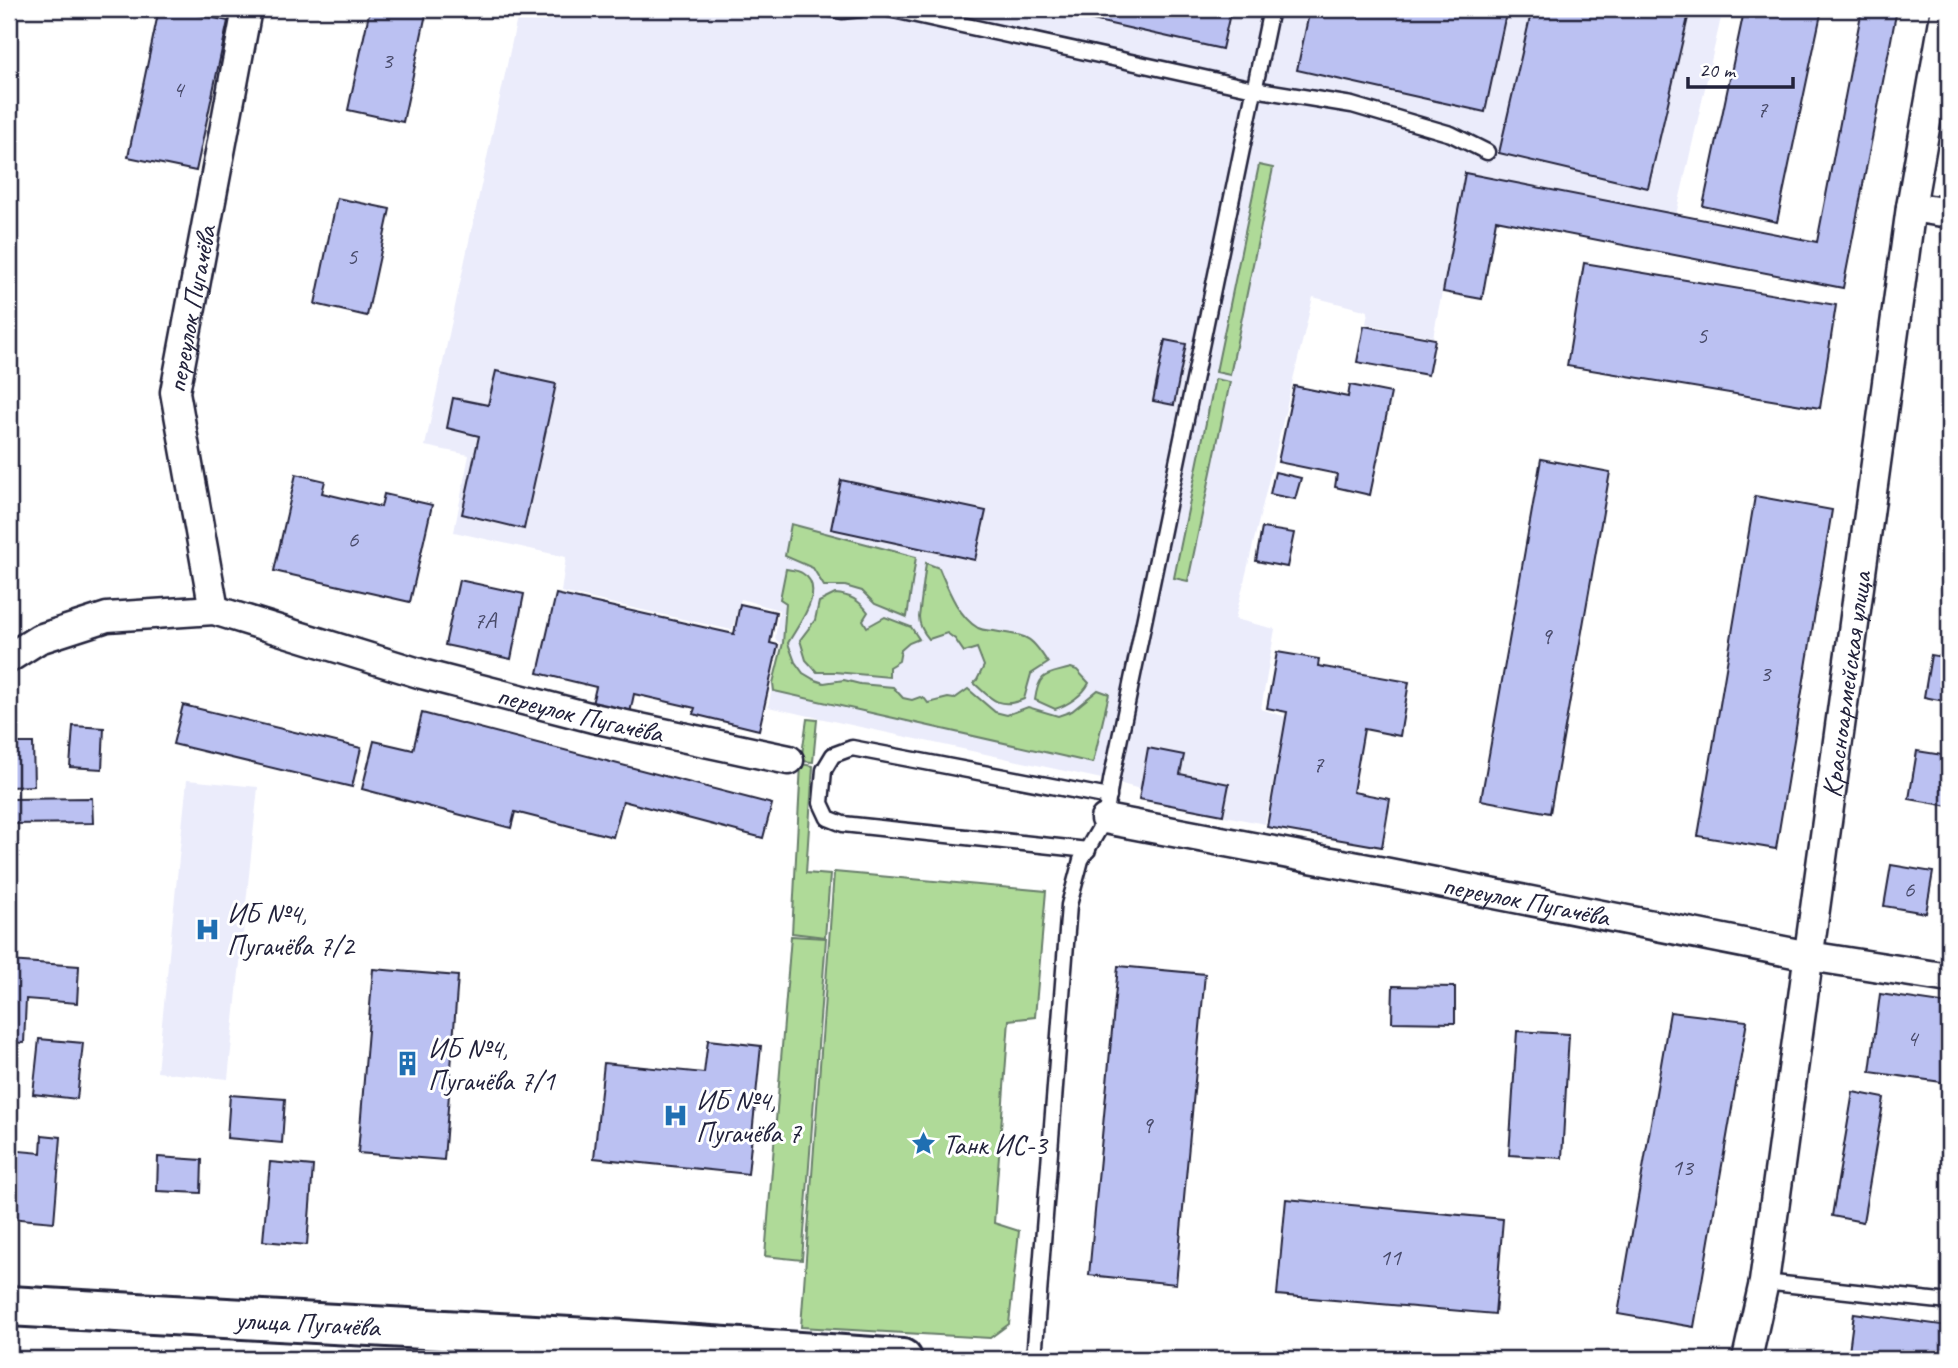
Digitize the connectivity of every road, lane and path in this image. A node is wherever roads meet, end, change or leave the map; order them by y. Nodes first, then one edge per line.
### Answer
1 (247, 9) edge
2 (831, 9) edge
3 (861, 9) edge
4 (889, 9) edge
5 (1271, 9) edge
6 (1946, 9) edge
7 (1254, 89) junction
8 (1487, 152) dead end
9 (1911, 207) junction
10 (1949, 213) edge
11 (214, 610) junction
12 (9, 658) edge
13 (789, 760) dead end
14 (1107, 808) junction
15 (1088, 850) junction
16 (1809, 956) junction
17 (1949, 978) edge
18 (1764, 1282) junction
19 (1949, 1302) edge
20 (9, 1306) edge
21 (902, 1359) edge
22 (1034, 1359) edge
23 (1747, 1359) edge

1 - 11 street, переулок Пугачёва
2 - 3 lane
4 - 7 lane
5 - 7 lane
6 - 9 street, Красноармейская улица
7 - 8 lane
7 - 14 lane
9 - 10 street
9 - 16 street, Красноармейская улица
11 - 12 street, переулок Пугачёва
11 - 13 street, переулок Пугачёва
14 - 15 lane
14 - 15 lane
14 - 16 street, переулок Пугачёва
15 - 22 lane
16 - 17 street, переулок Пугачёва
16 - 18 street, Красноармейская улица
18 - 19 lane
18 - 23 street, Красноармейская улица
20 - 21 main road, улица Пугачёва

